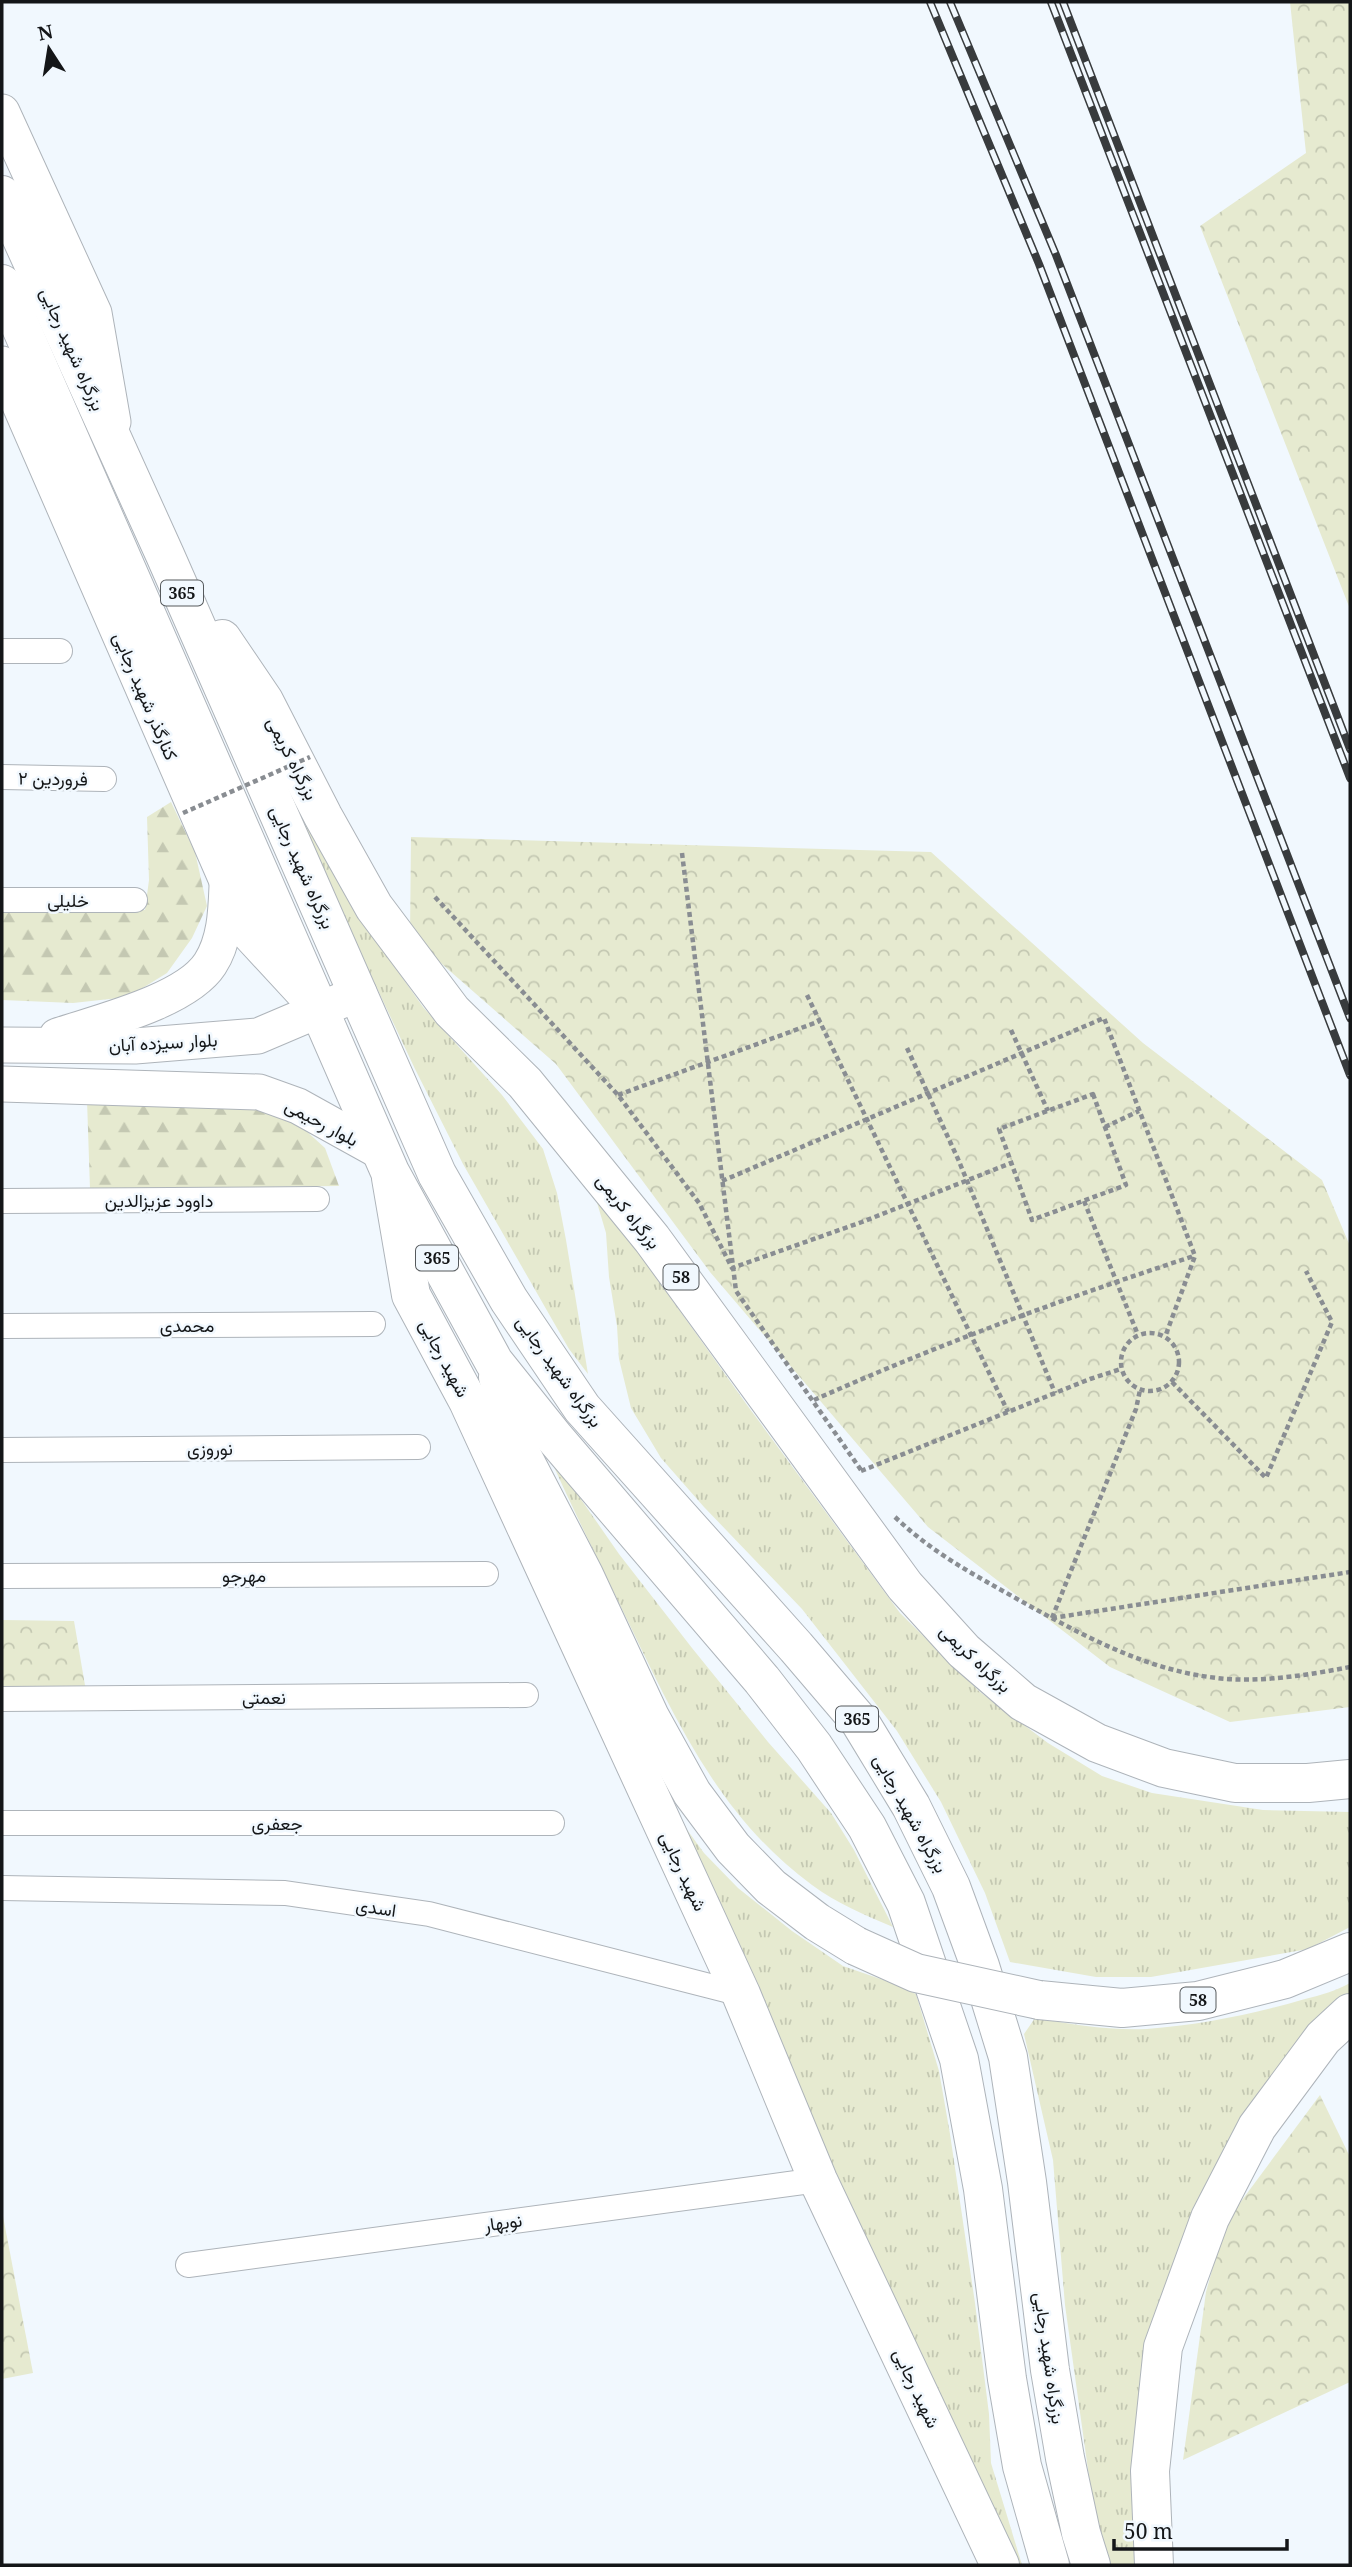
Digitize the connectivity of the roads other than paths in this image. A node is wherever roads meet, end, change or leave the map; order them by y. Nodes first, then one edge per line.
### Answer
1 (2, 111) edge
2 (2, 195) edge
3 (2, 284) edge
4 (2, 364) edge
5 (118, 450) junction
6 (165, 555) junction
7 (2, 651) edge
8 (60, 651) dead end
9 (2, 777) edge
10 (104, 779) dead end
11 (228, 883) junction
12 (2, 900) edge
13 (135, 900) dead end
14 (359, 993) junction
15 (319, 1010) junction
16 (212, 1040) junction
17 (16, 1045) edge
18 (2, 1084) edge
19 (221, 1090) junction
20 (386, 1162) junction
21 (317, 1199) dead end
22 (2, 1201) edge
23 (373, 1324) dead end
24 (2, 1326) edge
25 (494, 1362) junction
26 (418, 1447) dead end
27 (2, 1450) edge
28 (486, 1574) dead end
29 (2, 1576) edge
30 (526, 1695) dead end
31 (2, 1699) edge
32 (1350, 1779) edge
33 (2, 1823) edge
34 (552, 1823) dead end
35 (2, 1888) edge
36 (1350, 1952) edge
37 (741, 1994) junction
38 (1350, 2013) edge
39 (818, 2180) junction
40 (188, 2265) dead end
41 (1000, 2565) edge
42 (1050, 2565) edge
43 (1091, 2565) edge
44 (1154, 2565) edge

1 - 5 main road
2 - 5 main road, بزرگراه شهید رجایی / 365
3 - 15 main road, 365
4 - 11 main road, کنارگذر شهید رجایی
5 - 6 main road, بزرگراه شهید رجایی / 365
6 - 14 main road, بزرگراه شهید رجایی / 365
6 - 32 main road, بزرگراه کریمی / 58
7 - 8 street
9 - 10 street, فروردین ۲
11 - 15 main road, کنارگذر شهید رجایی
11 - 17 main road
12 - 13 street, خلیلی
14 - 15 main road
14 - 43 main road, بزرگراه شهید رجایی / 365
15 - 16 main road, بلوار سیزده آبان
15 - 20 main road, 365
16 - 17 main road, بلوار سیزده آبان
16 - 19 main road
18 - 19 main road
19 - 20 main road, بلوار رحیمی
20 - 25 main road, 365
20 - 37 main road, شهید رجایی
21 - 22 street, داوود عزیزالدین
23 - 24 street, محمدی
25 - 36 main road, 58, bridge
25 - 42 main road, 365
26 - 27 street, نوروزی
28 - 29 street, مهرجو
30 - 31 street, نعمتی
33 - 34 street, جعفری
35 - 37 street, اسدی
37 - 39 main road, شهید رجایی
38 - 44 main road
39 - 40 street, نوبهار
39 - 41 main road, شهید رجایی

